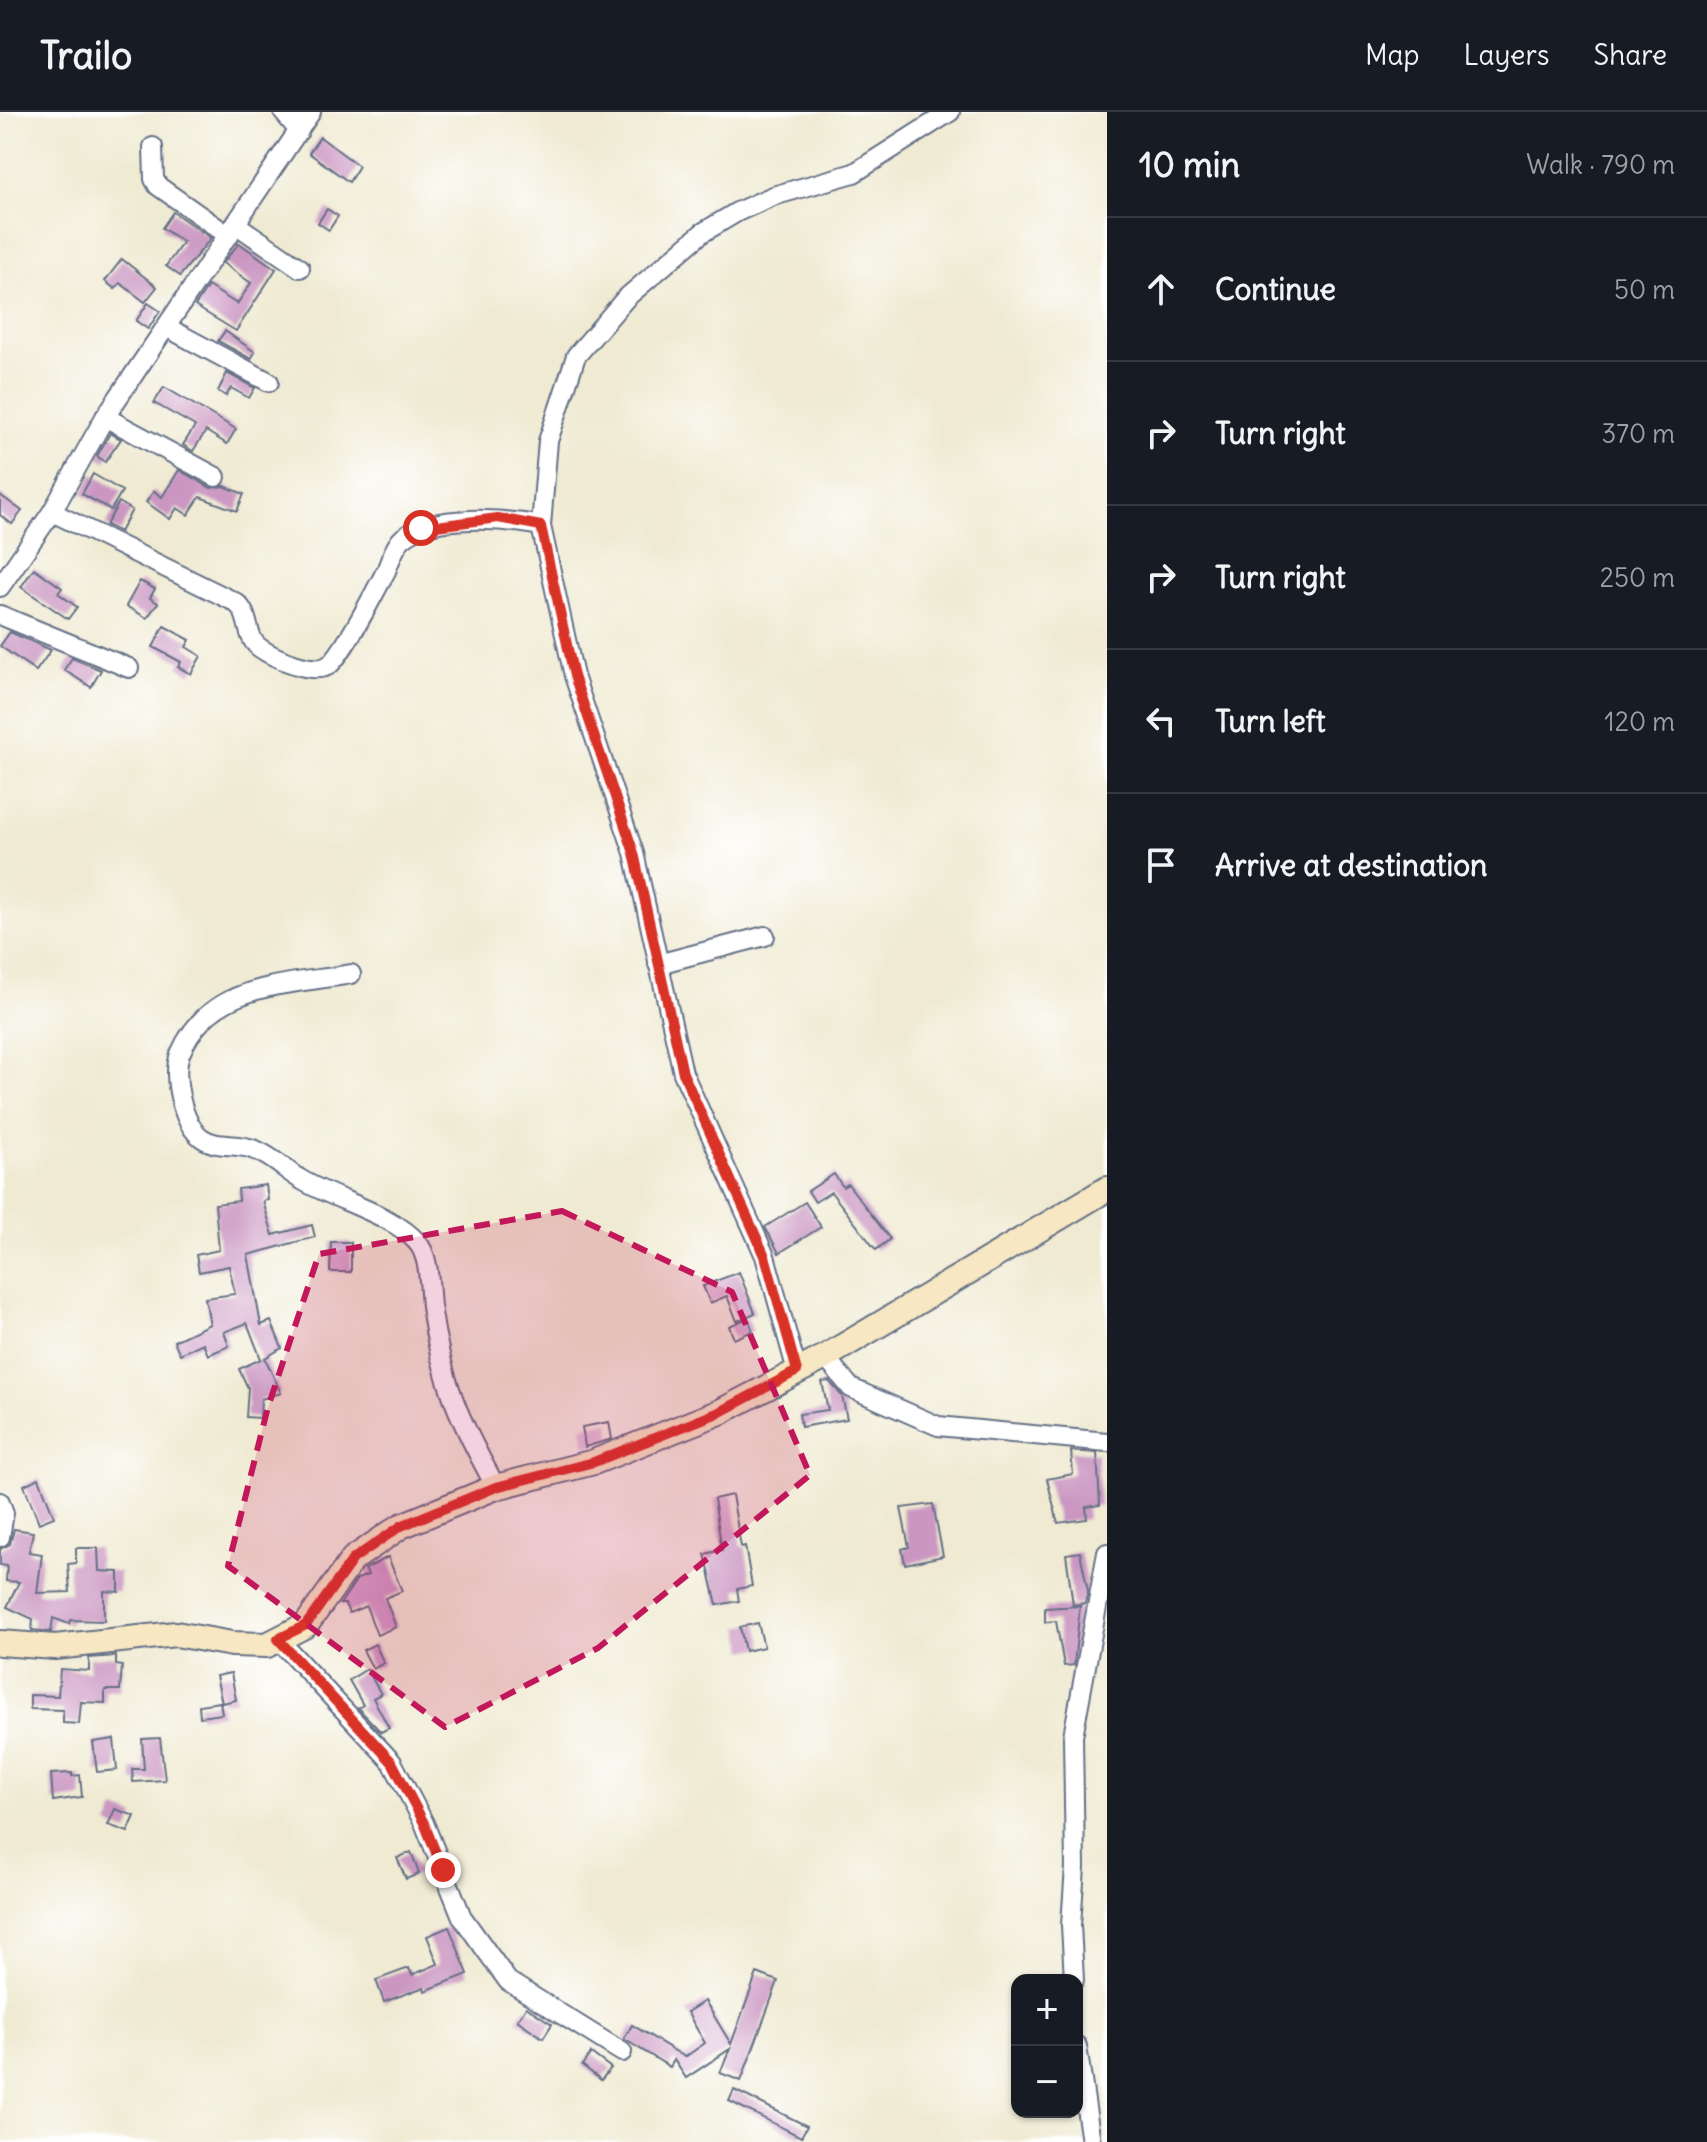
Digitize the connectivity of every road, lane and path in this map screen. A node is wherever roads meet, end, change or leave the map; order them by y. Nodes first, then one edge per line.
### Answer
1 (283, 112) edge
2 (311, 112) edge
3 (950, 112) edge
4 (299, 131) junction
5 (153, 147) dead end
6 (233, 230) junction
7 (300, 268) dead end
8 (168, 328) junction
9 (269, 382) dead end
10 (105, 417) junction
11 (216, 477) dead end
12 (52, 512) junction
13 (541, 526) junction
14 (0, 587) edge
15 (0, 615) edge
16 (129, 668) dead end
17 (765, 936) dead end
18 (658, 964) junction
19 (351, 974) dead end
20 (1107, 1189) edge
21 (825, 1357) junction
22 (797, 1371) junction
23 (1107, 1442) edge
24 (496, 1487) junction
25 (0, 1502) edge
26 (0, 1537) edge
27 (1107, 1553) edge
28 (278, 1639) junction
29 (0, 1643) edge
30 (1074, 1974) edge
31 (622, 2052) dead end
32 (1083, 2087) edge
33 (1091, 2142) edge

1 - 4 street
2 - 4 street
3 - 13 street
4 - 6 street
5 - 6 street
6 - 7 street
6 - 8 street
8 - 9 street
8 - 10 street
10 - 11 street
10 - 12 street
12 - 13 street
12 - 14 street
13 - 18 street
15 - 16 street
17 - 18 street
18 - 22 street
19 - 24 street
20 - 21 street
21 - 22 street
21 - 23 street
22 - 24 street
24 - 28 street
25 - 26 street
27 - 30 street
28 - 29 street
28 - 31 street
32 - 33 street

